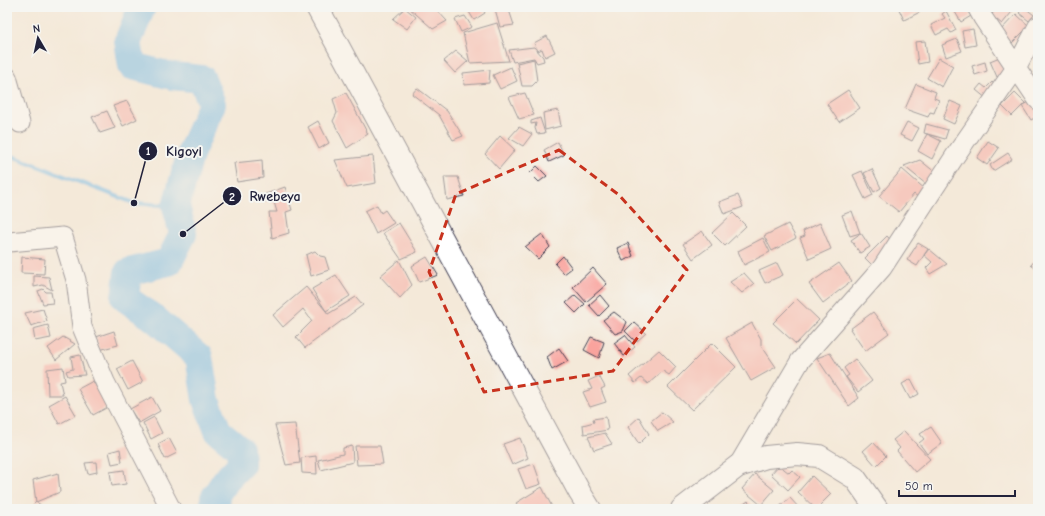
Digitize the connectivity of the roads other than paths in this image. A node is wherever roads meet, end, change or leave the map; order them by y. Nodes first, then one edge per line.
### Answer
1 (317, 7) edge
2 (977, 7) edge
3 (1038, 26) edge
4 (1016, 68) junction
5 (7, 77) edge
6 (1038, 100) edge
7 (20, 123) dead end
8 (9, 242) dead end
9 (738, 466) junction
10 (171, 509) edge
11 (590, 509) edge
12 (682, 509) edge
13 (877, 509) edge

1 - 11 main road
2 - 4 street
3 - 4 street
4 - 6 street
4 - 9 street
5 - 7 street
8 - 10 street
9 - 12 main road
9 - 13 main road

